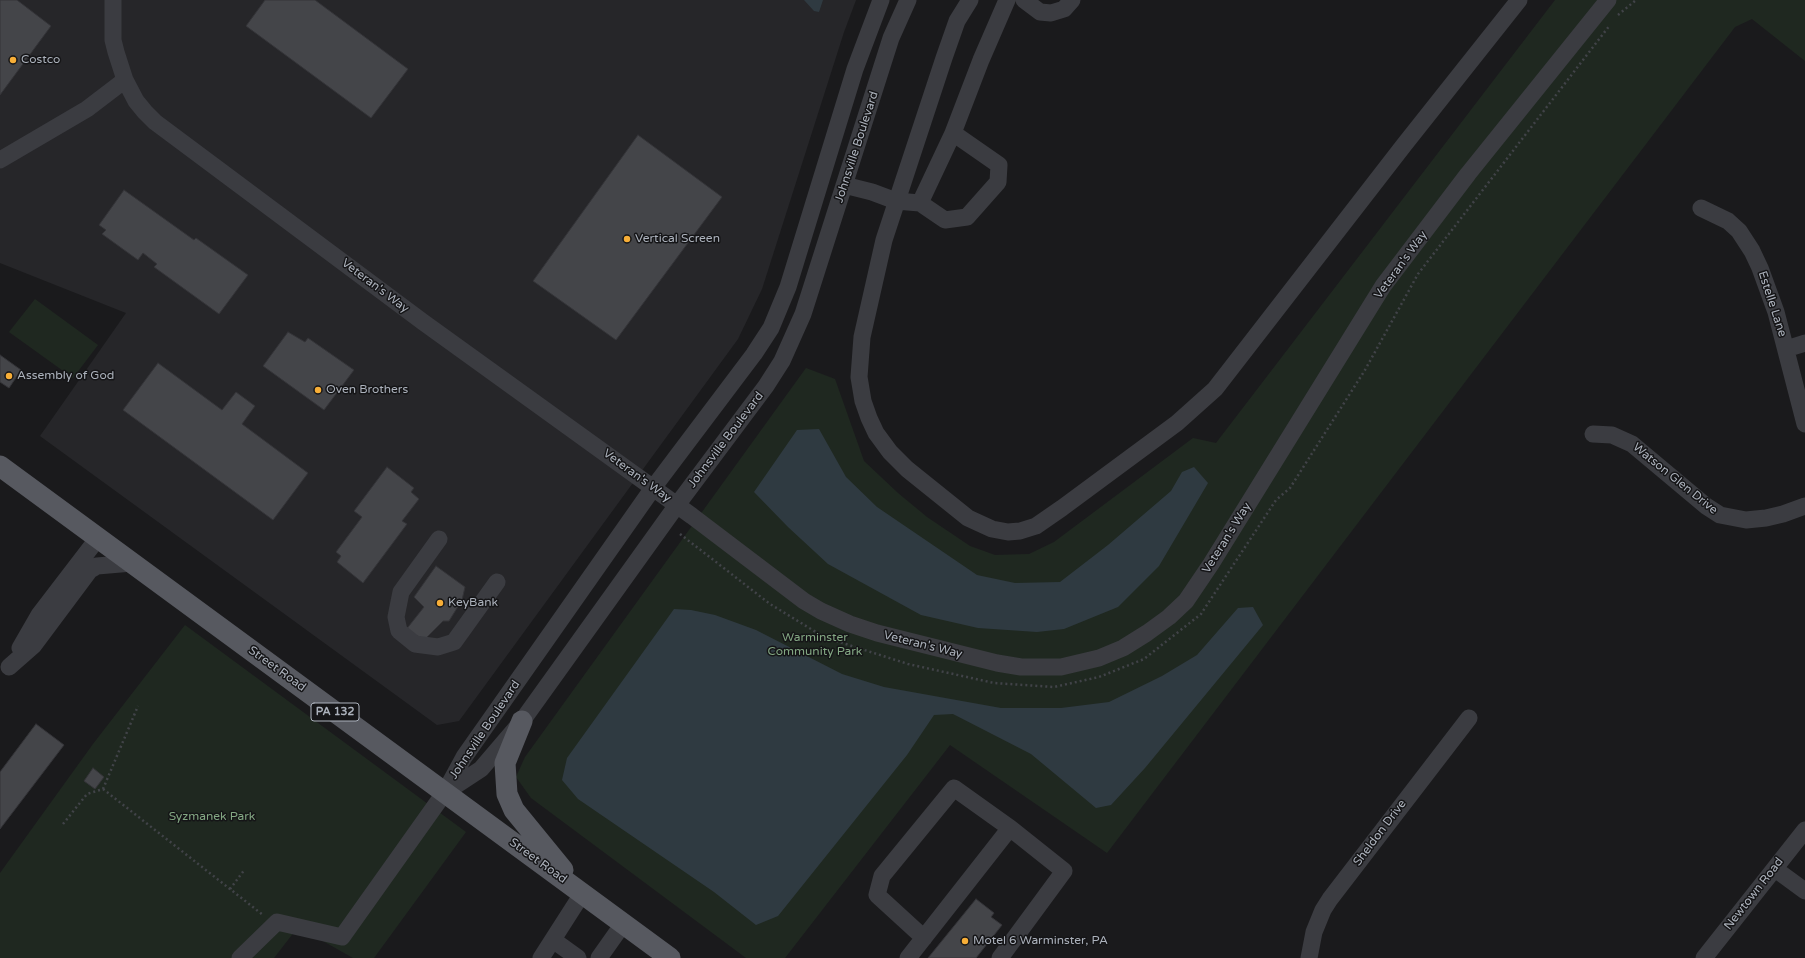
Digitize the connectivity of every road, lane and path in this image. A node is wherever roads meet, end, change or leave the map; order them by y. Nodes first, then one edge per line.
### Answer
1 (113, 0) edge
2 (881, 0) edge
3 (908, 0) edge
4 (970, 0) edge
5 (1007, 0) edge
6 (1024, 0) edge
7 (1072, 0) edge
8 (1519, 0) edge
9 (1608, 0) edge
10 (1636, 0) edge
11 (1615, 19) dead end
12 (1611, 24) dead end
13 (125, 80) junction
14 (953, 133) junction
15 (0, 160) edge
16 (844, 185) junction
17 (896, 201) junction
18 (920, 203) junction
19 (1701, 208) dead end
20 (1805, 343) edge
21 (1786, 349) junction
22 (1805, 424) edge
23 (1593, 434) dead end
24 (0, 466) edge
25 (653, 488) junction
26 (677, 505) junction
27 (1805, 506) edge
28 (680, 534) dead end
29 (98, 538) junction
30 (439, 539) dead end
31 (132, 562) junction
32 (497, 582) dead end
33 (5, 664) edge
34 (138, 706) dead end
35 (1469, 718) dead end
36 (522, 720) junction
37 (103, 789) junction
38 (445, 792) junction
39 (63, 824) dead end
40 (1010, 828) junction
41 (1805, 830) edge
42 (1775, 868) junction
43 (245, 869) dead end
44 (230, 890) junction
45 (1805, 891) edge
46 (582, 894) junction
47 (276, 923) junction
48 (623, 924) junction
49 (924, 938) junction
50 (552, 940) junction
51 (665, 957) edge
52 (240, 958) edge
53 (541, 958) edge
54 (578, 958) edge
55 (599, 958) edge
56 (908, 958) edge
57 (1000, 958) edge
58 (1309, 958) edge
59 (1704, 958) edge

1 - 13 street, Veteran's Way
2 - 25 street, Johnsville Boulevard
3 - 16 street, Johnsville Boulevard
4 - 17 street
5 - 14 street
6 - 7 street
8 - 17 street
9 - 26 street, Veteran's Way
10 - 11 path
12 - 28 path
13 - 15 street
13 - 25 street, Veteran's Way
14 - 18 street
14 - 18 street
16 - 17 street
16 - 26 street, Johnsville Boulevard
17 - 18 street
19 - 21 street, Estelle Lane
20 - 21 street
21 - 22 street, Estelle Lane
23 - 27 street, Watson Glen Drive
24 - 29 main road, Street Road / PA 132
25 - 26 street, Veteran's Way
25 - 38 street, Johnsville Boulevard
26 - 36 street, Johnsville Boulevard
29 - 31 main road, Street Road / PA 132
29 - 33 street
30 - 32 street
31 - 33 street
31 - 38 main road, Street Road / PA 132
34 - 37 path
35 - 58 street, Sheldon Drive
36 - 38 street, Johnsville Boulevard
36 - 46 main road
37 - 39 path
37 - 44 path
38 - 46 main road, Street Road / PA 132
38 - 47 street
40 - 49 street
40 - 49 street
40 - 57 street
41 - 42 street, Newtown Road
42 - 45 street
42 - 59 street, Newtown Road
43 - 44 path
44 - 47 path
46 - 48 main road, Street Road / PA 132
46 - 50 street
47 - 52 street
48 - 51 main road, Street Road / PA 132
48 - 55 street
49 - 56 street
50 - 53 street
50 - 54 street

